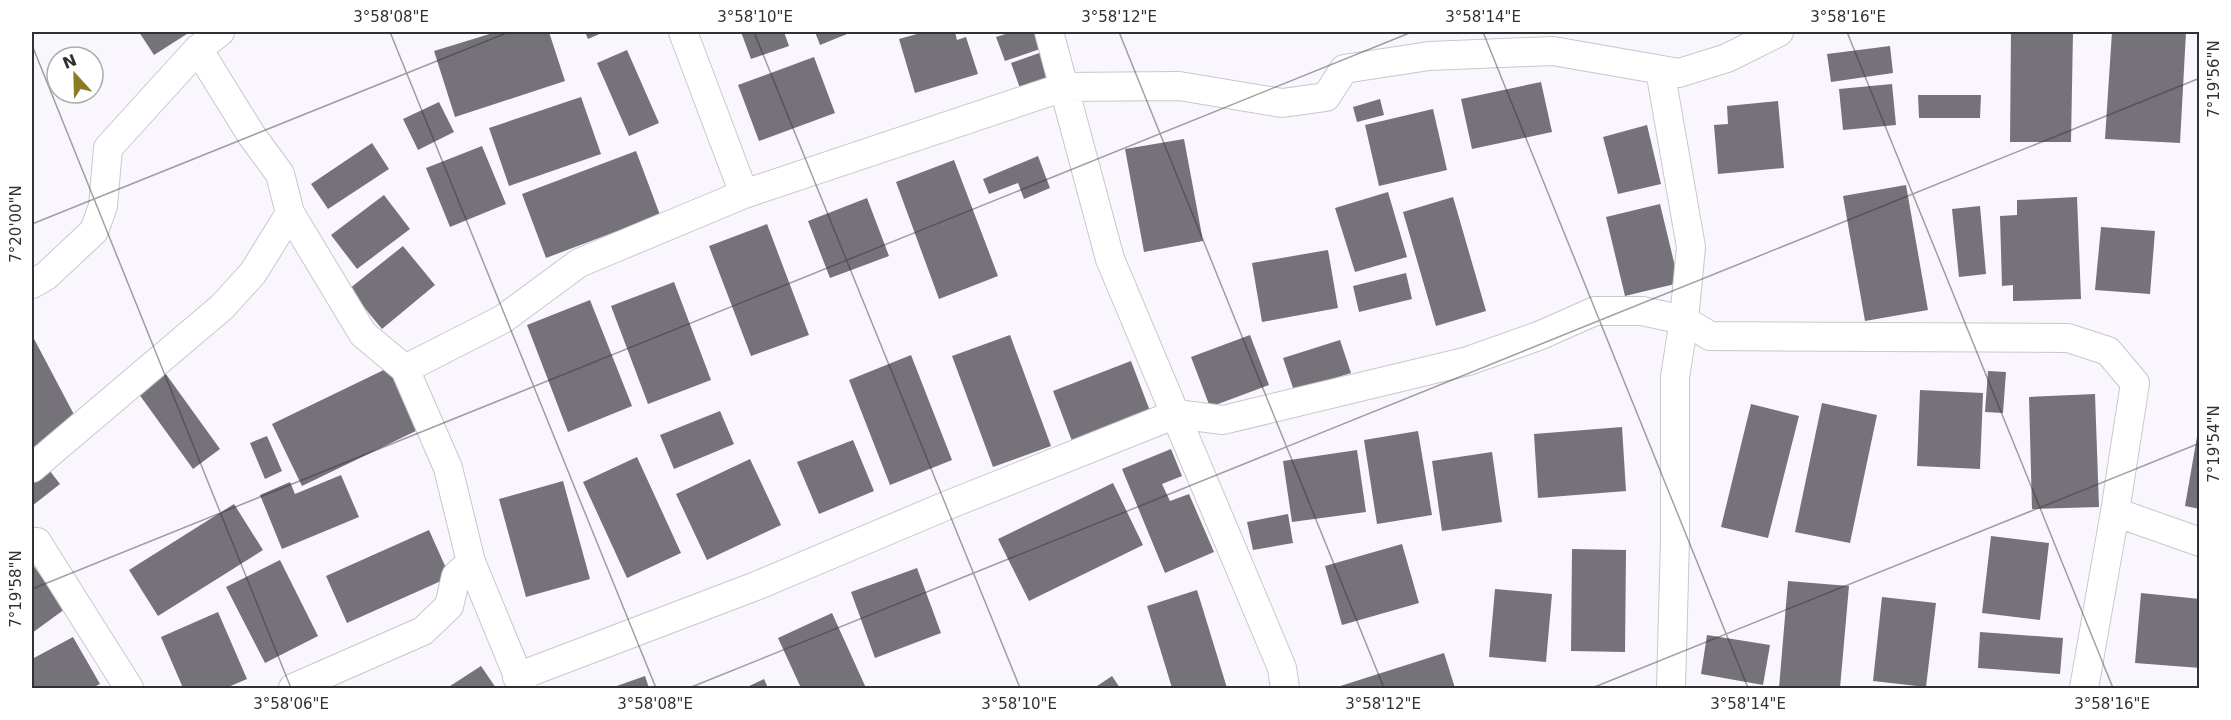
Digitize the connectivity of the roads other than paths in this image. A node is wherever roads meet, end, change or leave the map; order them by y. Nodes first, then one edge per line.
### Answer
1 (220, 32) edge
2 (683, 32) edge
3 (1048, 32) edge
4 (1779, 32) edge
5 (198, 49) junction
6 (1660, 70) junction
7 (1064, 87) junction
8 (744, 194) junction
9 (290, 213) junction
10 (32, 284) edge
11 (1684, 320) junction
12 (1710, 336) junction
13 (405, 369) junction
14 (1675, 377) junction
15 (1176, 414) junction
16 (32, 468) edge
17 (2115, 512) junction
18 (32, 542) edge
19 (2199, 542) edge
20 (471, 562) junction
21 (520, 683) edge
22 (129, 688) edge
23 (292, 688) edge
24 (1285, 688) edge
25 (1673, 688) edge
26 (2084, 688) edge

1 - 5 street
2 - 8 street
3 - 7 street
4 - 6 street
5 - 9 street
5 - 10 street
6 - 7 street
6 - 11 street
7 - 8 street
7 - 15 street
8 - 13 street
9 - 13 street
9 - 16 street
11 - 12 street
11 - 14 street
11 - 15 street
12 - 14 street
12 - 17 street
13 - 20 street
14 - 25 street
15 - 21 street
15 - 24 street
17 - 19 street
17 - 26 street
18 - 22 street
20 - 21 street
20 - 23 street

